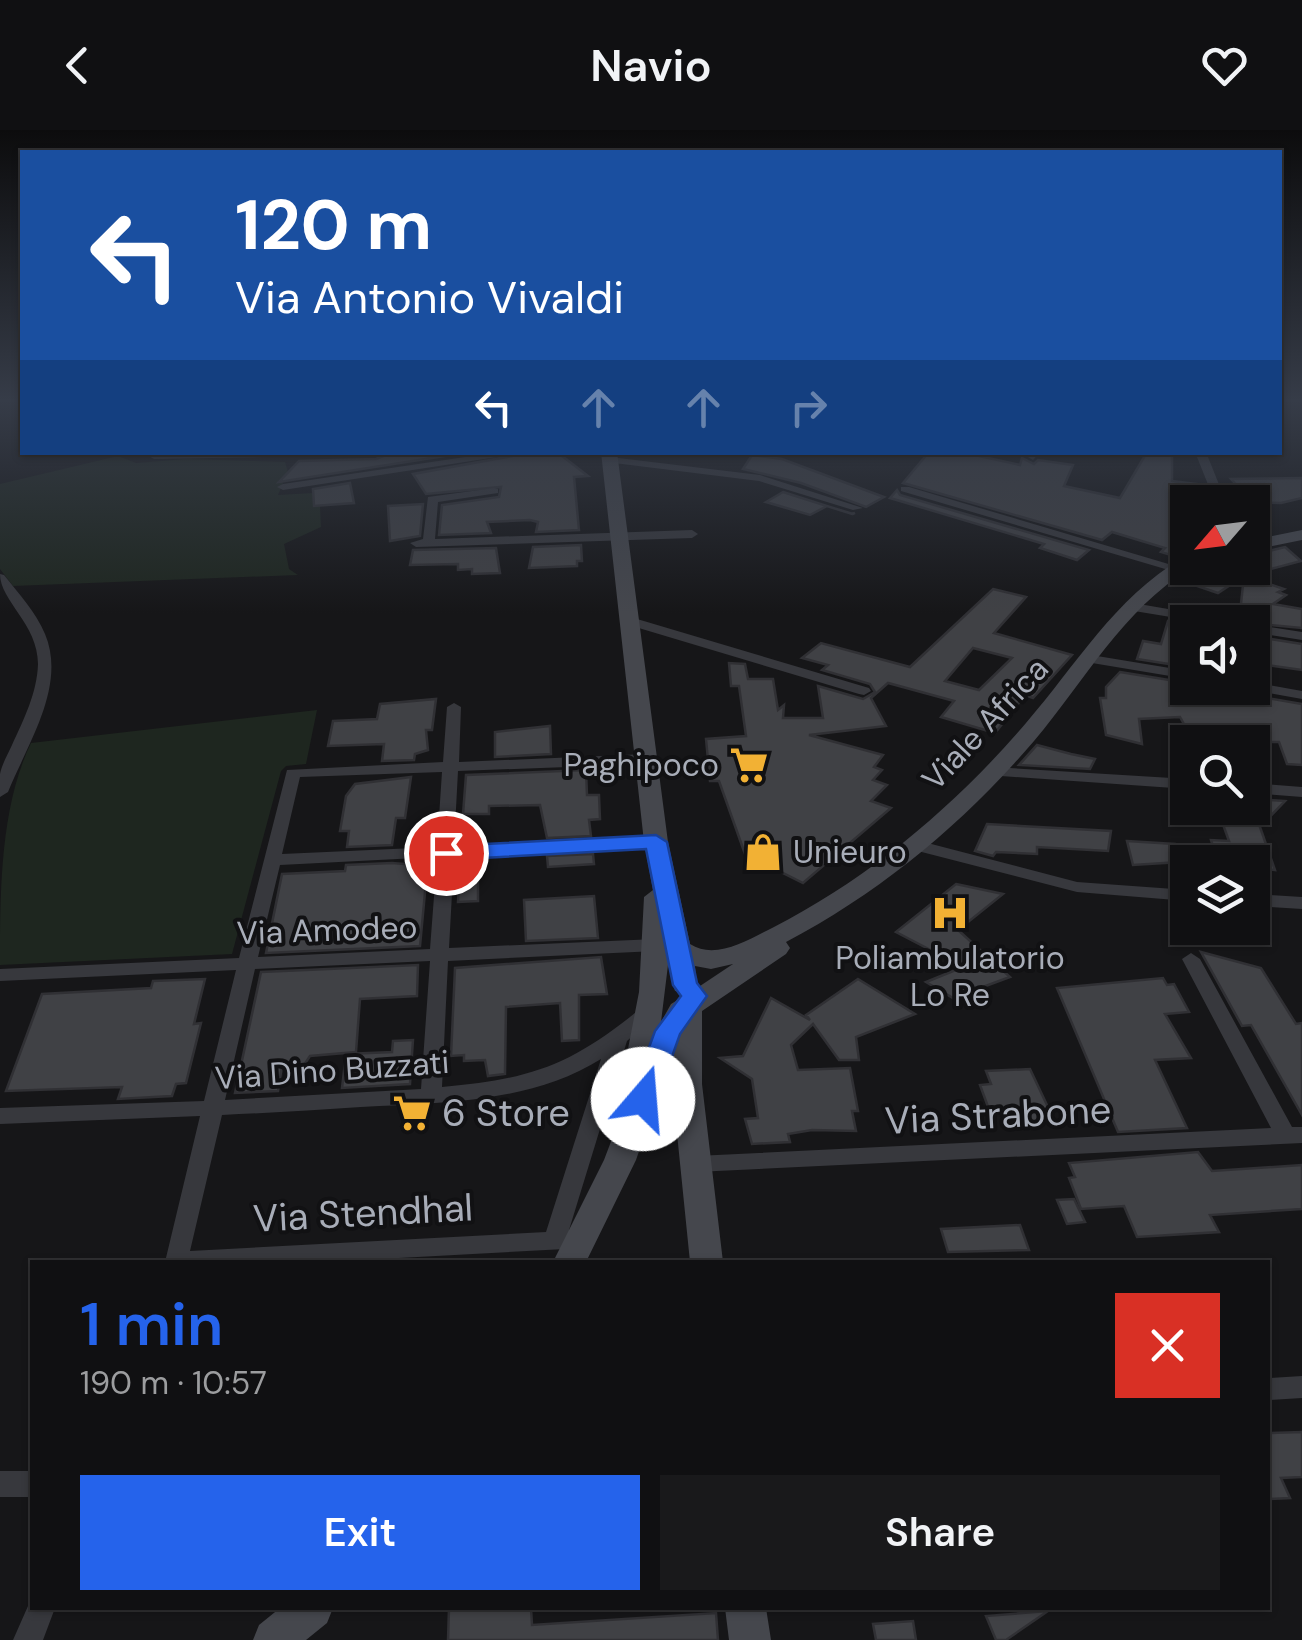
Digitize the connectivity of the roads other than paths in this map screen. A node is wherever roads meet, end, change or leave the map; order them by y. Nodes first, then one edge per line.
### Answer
1 (379, 472) edge
2 (611, 472) edge
3 (722, 472) edge
4 (283, 486) dead end
5 (905, 489) dead end
6 (494, 491) dead end
7 (856, 508) dead end
8 (692, 534) dead end
9 (1302, 535) edge
10 (618, 536) junction
11 (1270, 541) edge
12 (1170, 562) edge
13 (1170, 575) edge
14 (0, 578) edge
15 (1133, 607) junction
16 (1170, 613) edge
17 (627, 620) junction
18 (1270, 631) edge
19 (1302, 636) edge
20 (1091, 659) junction
21 (1170, 673) edge
22 (1270, 689) edge
23 (864, 692) dead end
24 (1302, 695) edge
25 (454, 707) dead end
26 (646, 759) junction
27 (451, 767) junction
28 (993, 772) junction
29 (1170, 783) edge
30 (1270, 789) edge
31 (0, 792) edge
32 (1302, 792) edge
33 (656, 842) junction
34 (916, 845) junction
35 (446, 853) junction
36 (272, 860) junction
37 (1170, 895) edge
38 (1270, 901) edge
39 (1302, 903) edge
40 (814, 915) junction
41 (784, 933) junction
42 (667, 946) junction
43 (441, 956) junction
44 (1191, 960) dead end
45 (248, 963) junction
46 (0, 975) edge
47 (673, 997) junction
48 (618, 1041) junction
49 (431, 1095) junction
50 (214, 1109) junction
51 (0, 1116) edge
52 (1294, 1136) edge
53 (696, 1164) junction
54 (570, 1247) edge
55 (176, 1260) edge
56 (229, 1260) edge
57 (708, 1260) edge
58 (1302, 1386) edge
59 (1270, 1389) edge
60 (0, 1484) edge
61 (30, 1484) edge
62 (40, 1610) edge
63 (746, 1610) edge
64 (305, 1619) edge
65 (28, 1640) edge
66 (274, 1640) edge
67 (750, 1640) edge

1 - 4 street
2 - 10 main road
3 - 7 street
5 - 12 street
6 - 10 street
8 - 10 street
9 - 11 main road
10 - 17 main road
13 - 15 main road, Viale Africa
14 - 31 street
15 - 16 street
15 - 20 main road, Viale Africa
17 - 23 street
17 - 26 main road
18 - 19 street
20 - 21 street
20 - 28 main road, Viale Africa
22 - 24 street
25 - 27 street
26 - 27 street
26 - 33 main road
27 - 35 street
27 - 36 street
28 - 29 street
28 - 34 main road, Viale Africa
30 - 32 street
33 - 35 street
33 - 42 main road
34 - 37 street
34 - 40 main road, Viale Africa
35 - 36 street
35 - 43 street
36 - 45 street
38 - 39 street
40 - 41 main road
40 - 47 main road
41 - 42 main road
41 - 47 main road
42 - 43 street, Via Amodeo
42 - 47 main road
43 - 45 street, Via Amodeo
43 - 49 street
44 - 52 street
45 - 46 street, Via Amodeo
45 - 50 street
47 - 48 street, Via Dino Buzzati
47 - 53 main road
47 - 54 main road
48 - 49 street, Via Dino Buzzati
48 - 54 street
49 - 50 street, Via Dino Buzzati
50 - 51 street, Via Dino Buzzati
50 - 55 street
52 - 53 street, Via Strabone
53 - 57 main road
54 - 56 street, Via Stendhal
58 - 59 street
60 - 61 street
62 - 65 street
63 - 67 main road
64 - 66 main road

